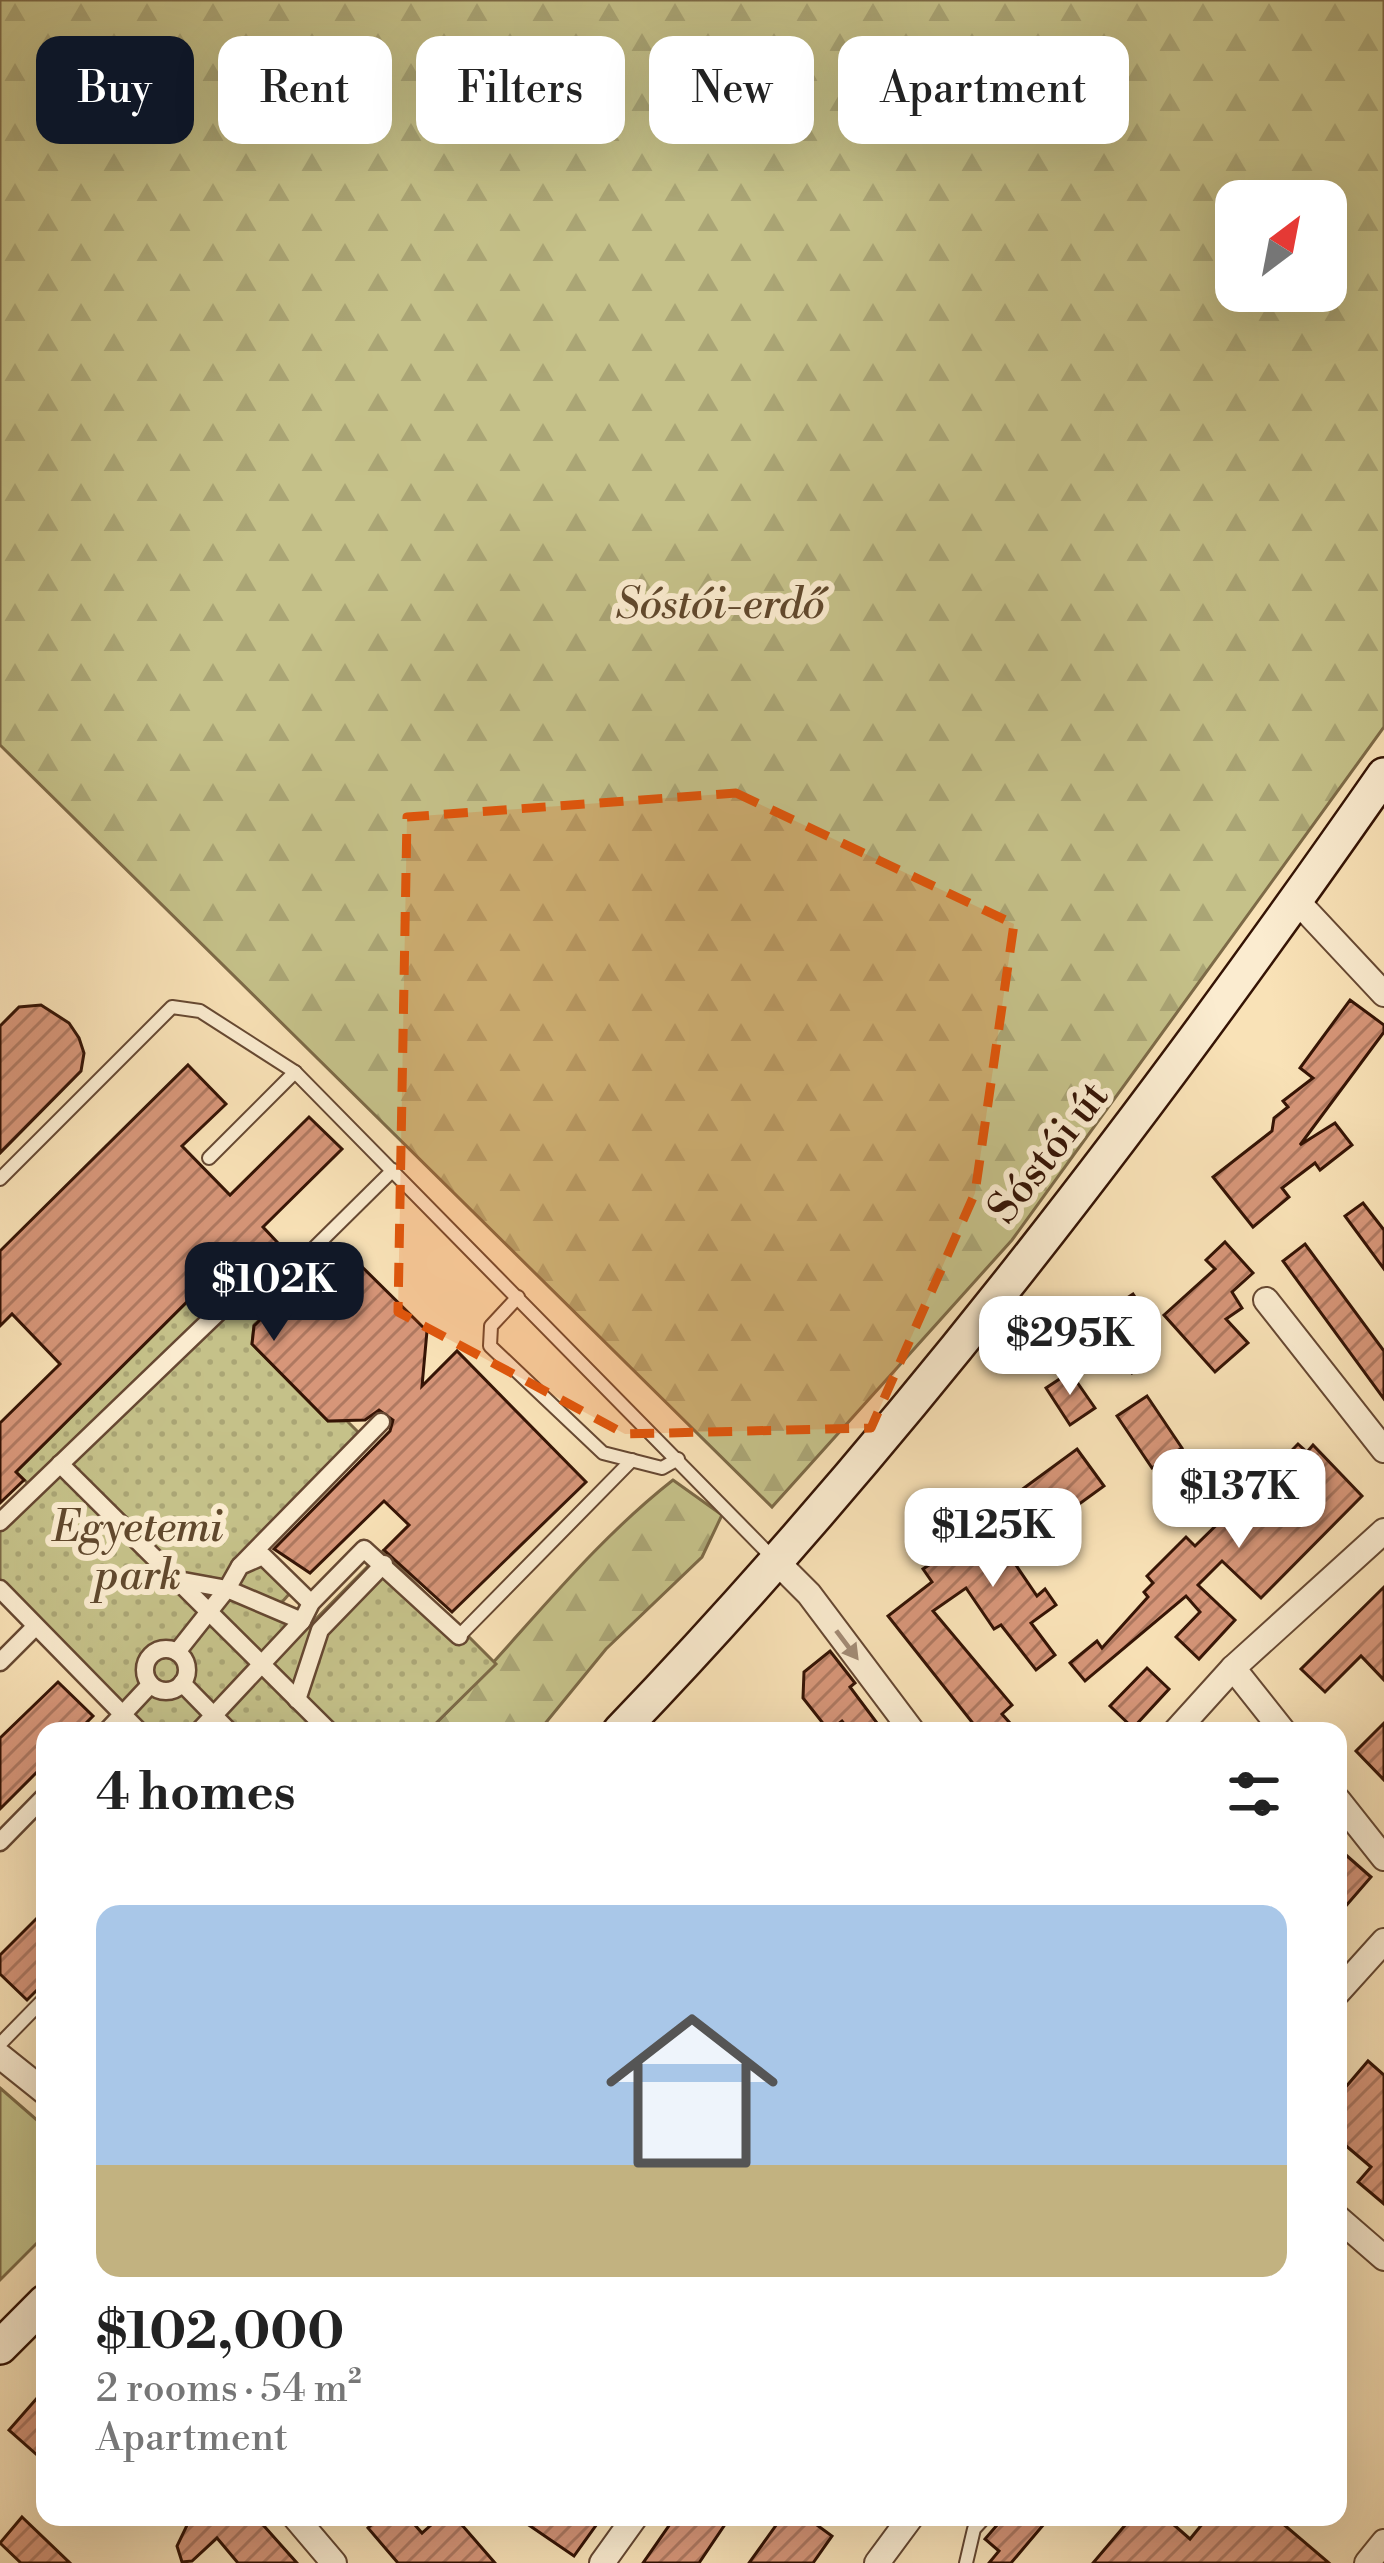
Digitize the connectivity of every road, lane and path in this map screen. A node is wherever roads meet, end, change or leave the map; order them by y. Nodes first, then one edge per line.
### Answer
1 (1384, 775) edge
2 (1297, 901) junction
3 (1384, 994) edge
4 (295, 1072) junction
5 (209, 1158) dead end
6 (393, 1169) junction
7 (0, 1179) edge
8 (307, 1255) dead end
9 (258, 1274) dead end
10 (518, 1297) junction
11 (1266, 1300) dead end
12 (381, 1422) dead end
13 (1384, 1450) edge
14 (678, 1459) junction
15 (632, 1460) junction
16 (60, 1464) junction
17 (0, 1522) edge
18 (1384, 1532) edge
19 (777, 1562) junction
20 (384, 1564) junction
21 (240, 1566) junction
22 (178, 1580) junction
23 (0, 1589) edge
24 (226, 1589) junction
25 (306, 1612) junction
26 (212, 1614) junction
27 (35, 1627) junction
28 (322, 1628) junction
29 (459, 1636) joint
30 (177, 1652) junction
31 (0, 1662) edge
32 (262, 1666) junction
33 (1233, 1668) junction
34 (182, 1683) junction
35 (150, 1684) junction
36 (298, 1700) junction
37 (123, 1714) junction
38 (214, 1717) junction
39 (115, 1722) edge
40 (131, 1722) edge
41 (209, 1722) edge
42 (219, 1722) edge
43 (319, 1722) edge
44 (628, 1722) edge
45 (905, 1722) edge
46 (1184, 1722) edge
47 (1276, 1722) edge
48 (36, 1805) edge
49 (1347, 1811) edge
50 (0, 1842) edge
51 (1384, 1858) edge
52 (1384, 1941) edge
53 (1347, 1982) edge
54 (36, 2007) edge
55 (0, 2044) edge
56 (0, 2056) edge
57 (36, 2085) edge
58 (1347, 2233) edge
59 (1384, 2258) edge
60 (36, 2311) edge
61 (0, 2347) edge
62 (303, 2526) edge
63 (629, 2526) edge
64 (904, 2526) edge
65 (977, 2526) edge
66 (1384, 2542) edge
67 (334, 2563) edge
68 (602, 2563) edge
69 (877, 2563) edge
70 (966, 2563) edge
71 (1367, 2563) edge

1 - 2 main road, Sóstói út
2 - 3 street
2 - 19 main road, Sóstói út
4 - 5 lane
4 - 6 lane
4 - 7 lane
6 - 8 lane
6 - 10 lane
9 - 16 street
10 - 14 lane
10 - 15 lane
11 - 13 street
12 - 21 street
14 - 15 lane
14 - 19 lane
15 - 29 lane
16 - 17 street
16 - 22 street
18 - 33 street
19 - 44 main road, Sóstói út
19 -> 45 street
20 - 25 street
20 - 28 street
20 - 29 street
21 - 24 street
21 - 25 street
22 - 24 street
22 - 26 street
23 - 27 street
24 - 25 street
24 - 26 street
25 - 28 street
25 - 32 street
26 - 30 street
26 - 32 street
27 - 31 street
27 - 37 street
28 - 36 street
30 - 34 street
30 - 35 street
32 - 36 street
32 - 38 street
33 - 46 street
33 - 47 street
34 - 35 street
34 - 38 street
35 - 37 street
36 - 43 street
37 - 39 street
37 - 40 street
38 - 41 street
38 - 42 street
48 - 50 street
49 - 51 street
52 - 53 street
54 - 55 lane
56 - 57 street
58 - 59 street
60 - 61 main road
62 - 67 street
63 - 68 street
64 - 69 street
65 - 70 lane
66 - 71 street

